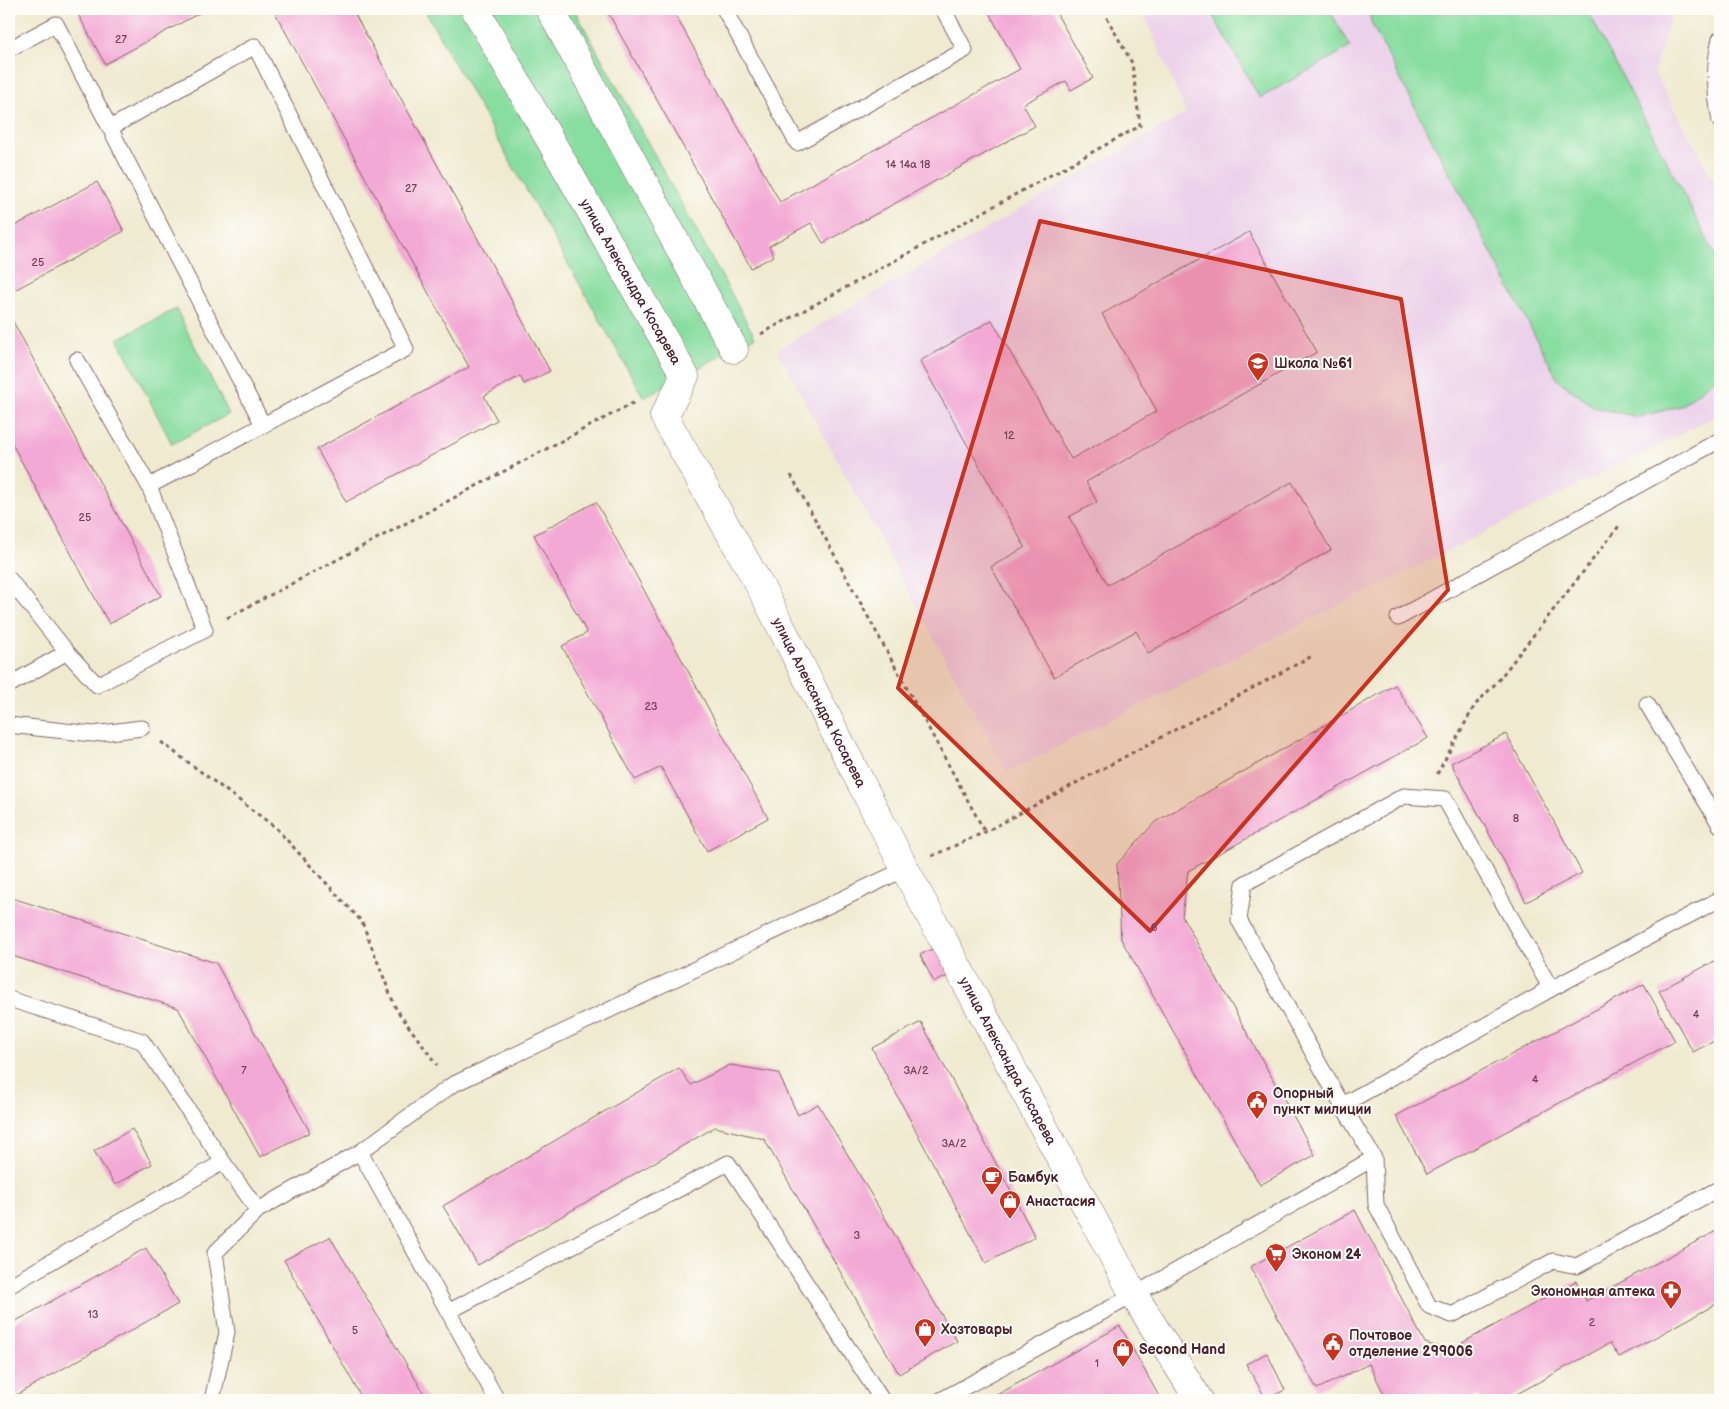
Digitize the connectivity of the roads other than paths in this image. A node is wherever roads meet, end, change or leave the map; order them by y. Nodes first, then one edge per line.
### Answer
1 (475, 9) edge
2 (550, 9) edge
3 (724, 9) edge
4 (943, 9) edge
5 (1720, 39) edge
6 (9, 49) edge
7 (1720, 122) edge
8 (110, 128) junction
9 (734, 349) dead end
10 (77, 360) dead end
11 (263, 425) junction
12 (1720, 440) edge
13 (149, 486) junction
14 (9, 579) edge
15 (1398, 618) dead end
16 (67, 652) junction
17 (9, 685) edge
18 (1647, 704) dead end
19 (9, 725) edge
20 (142, 728) road end
21 (1720, 825) edge
22 (904, 869) junction
23 (1720, 900) edge
24 (1546, 991) junction
25 (9, 999) edge
26 (1342, 1105) junction
27 (360, 1152) junction
28 (1374, 1158) junction
29 (223, 1162) junction
30 (1720, 1188) edge
31 (258, 1210) junction
32 (9, 1286) edge
33 (1134, 1295) junction
34 (448, 1312) junction
35 (212, 1400) edge
36 (497, 1400) edge
37 (882, 1400) edge
38 (941, 1400) edge
39 (1198, 1400) edge

1 - 22 street, улица Александра Косарева
2 - 9 street
3 - 4 lane
5 - 7 lane
6 - 8 lane
8 - 11 lane
8 - 11 lane
10 - 13 lane
11 - 13 lane
12 - 15 lane
13 - 16 lane
14 - 16 lane
16 - 17 lane
18 - 21 lane
19 - 20 lane
22 - 27 lane
22 - 33 street, улица Александра Косарева
23 - 24 lane
24 - 26 lane
24 - 26 lane
25 - 29 lane
26 - 28 lane
27 - 31 lane
27 - 34 lane
28 - 30 lane
28 - 33 lane
29 - 31 lane
29 - 32 lane
31 - 35 lane
33 - 38 lane
33 - 39 street, улица Александра Косарева
34 - 36 lane
34 - 37 lane

